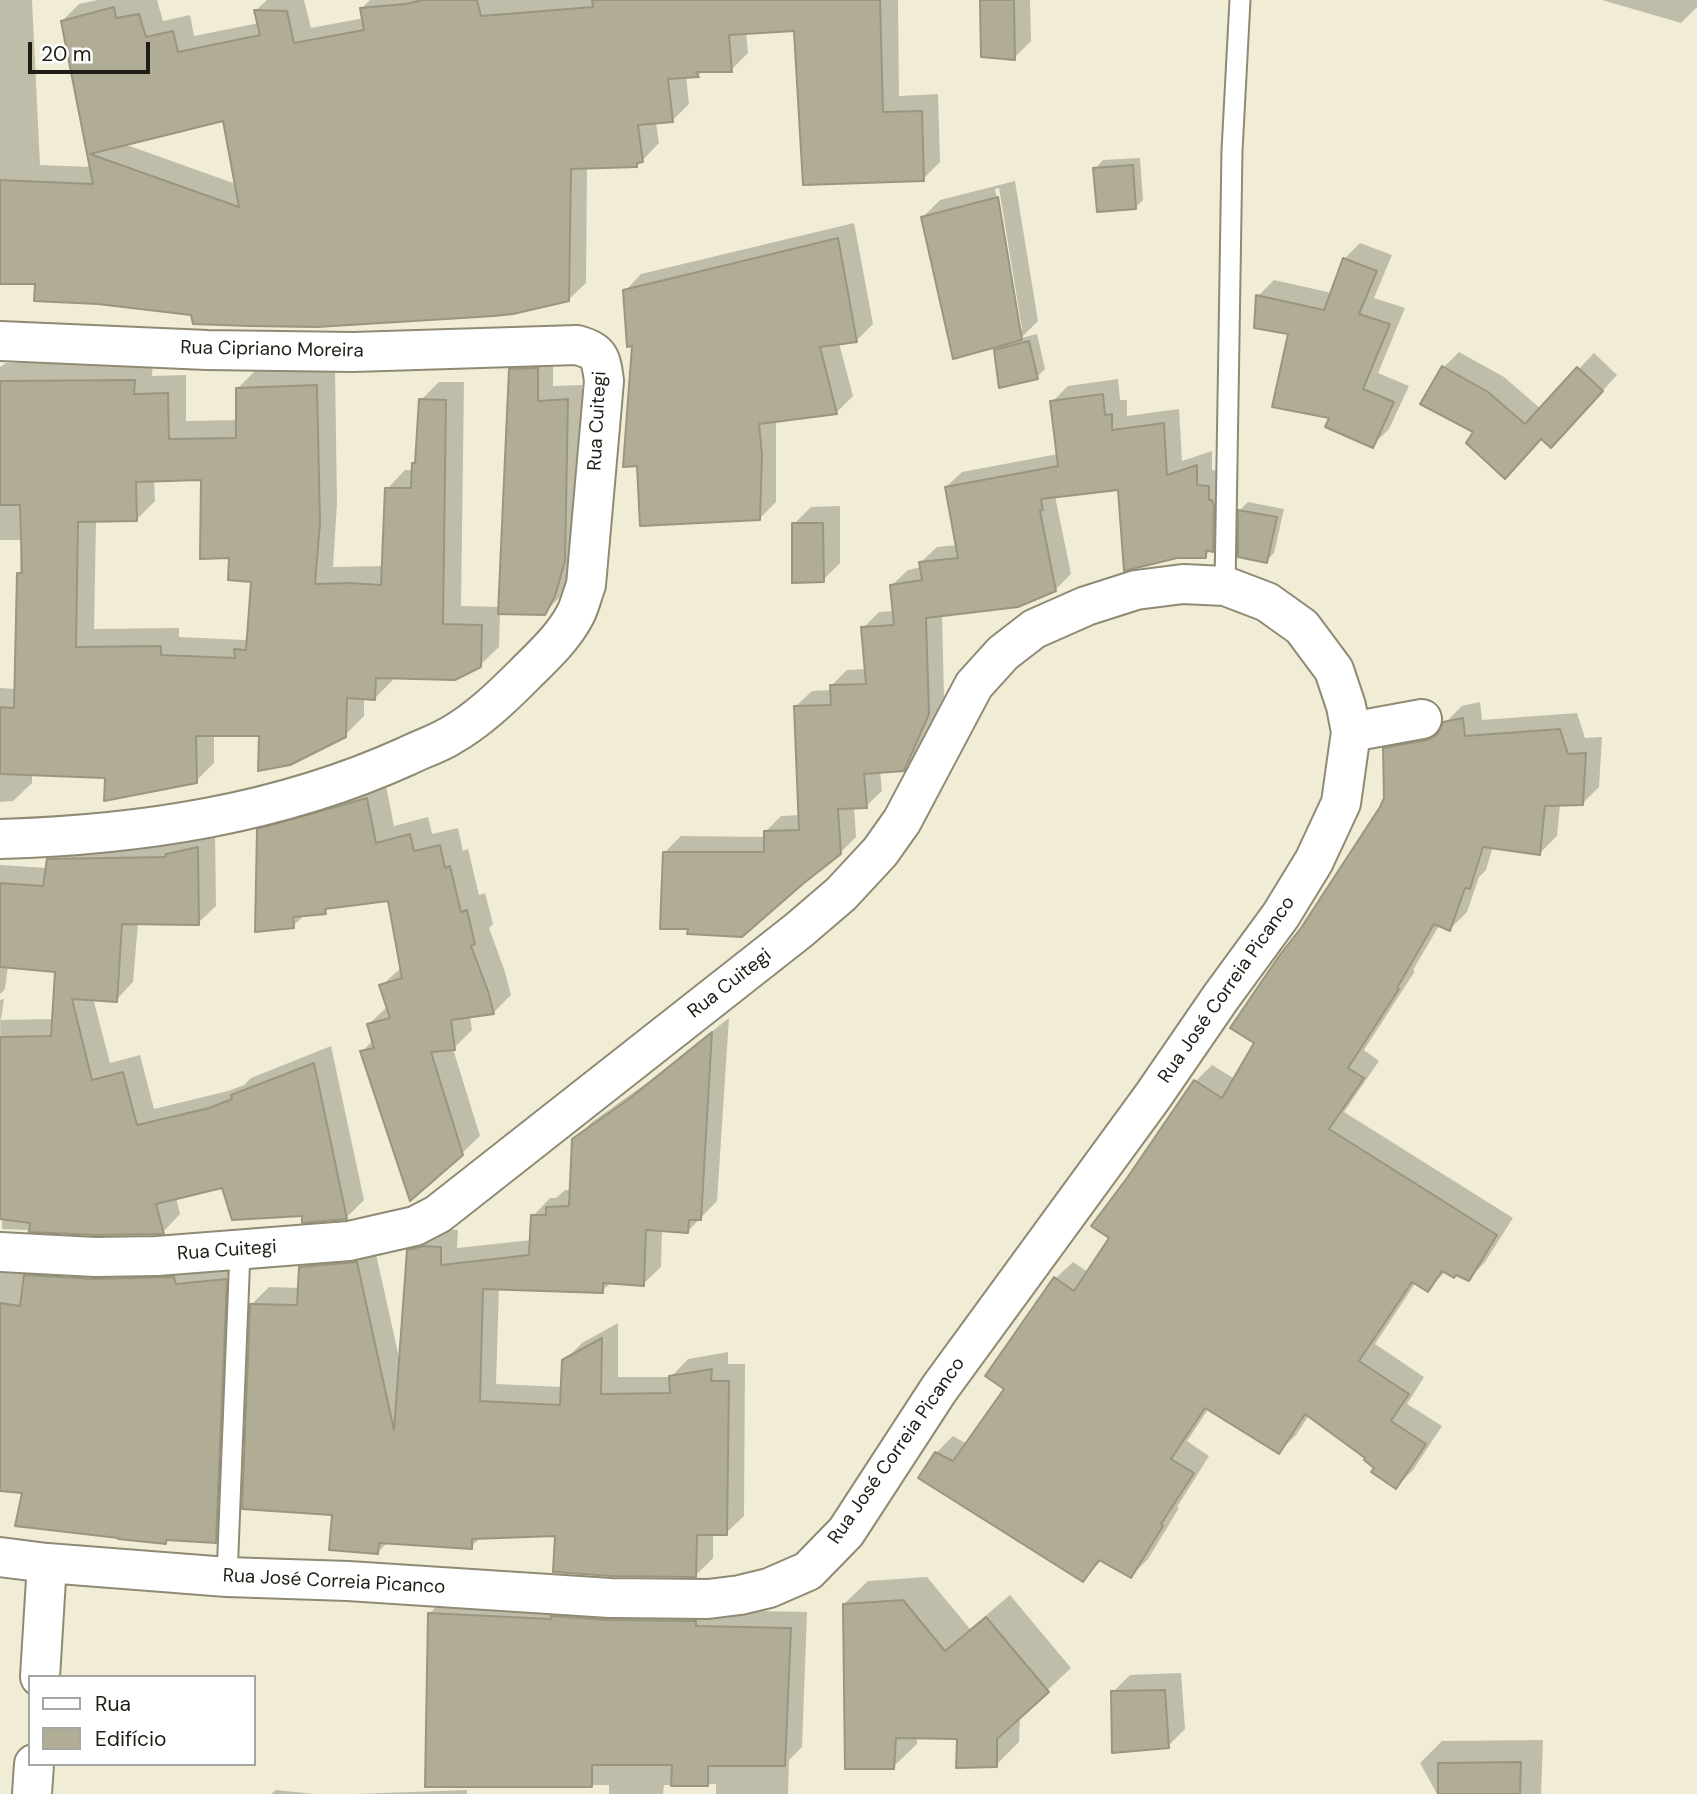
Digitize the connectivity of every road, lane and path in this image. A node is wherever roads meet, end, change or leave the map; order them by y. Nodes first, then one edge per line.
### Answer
1 (1240, 0) edge
2 (0, 341) edge
3 (544, 346) joint
4 (1225, 586) junction
5 (1334, 670) joint
6 (1422, 719) dead end
7 (1351, 732) junction
8 (0, 839) edge
9 (240, 1251) junction
10 (0, 1252) edge
11 (0, 1557) edge
12 (47, 1563) junction
13 (227, 1577) junction
14 (40, 1675) edge
15 (34, 1766) edge
16 (32, 1794) edge

1 - 4 lane
2 - 3 street, Rua Cipriano Moreira
3 - 8 street, Rua Cuitegi
4 - 5 street, Rua Cuitegi
4 - 9 street, Rua Cuitegi
5 - 7 street, Rua José Correia Picanco
6 - 7 street
7 - 13 street, Rua José Correia Picanco
9 - 10 street, Rua Cuitegi
9 - 13 lane
11 - 12 street, Rua José Correia Picanco
12 - 13 street, Rua José Correia Picanco
12 - 14 street
15 - 16 street

